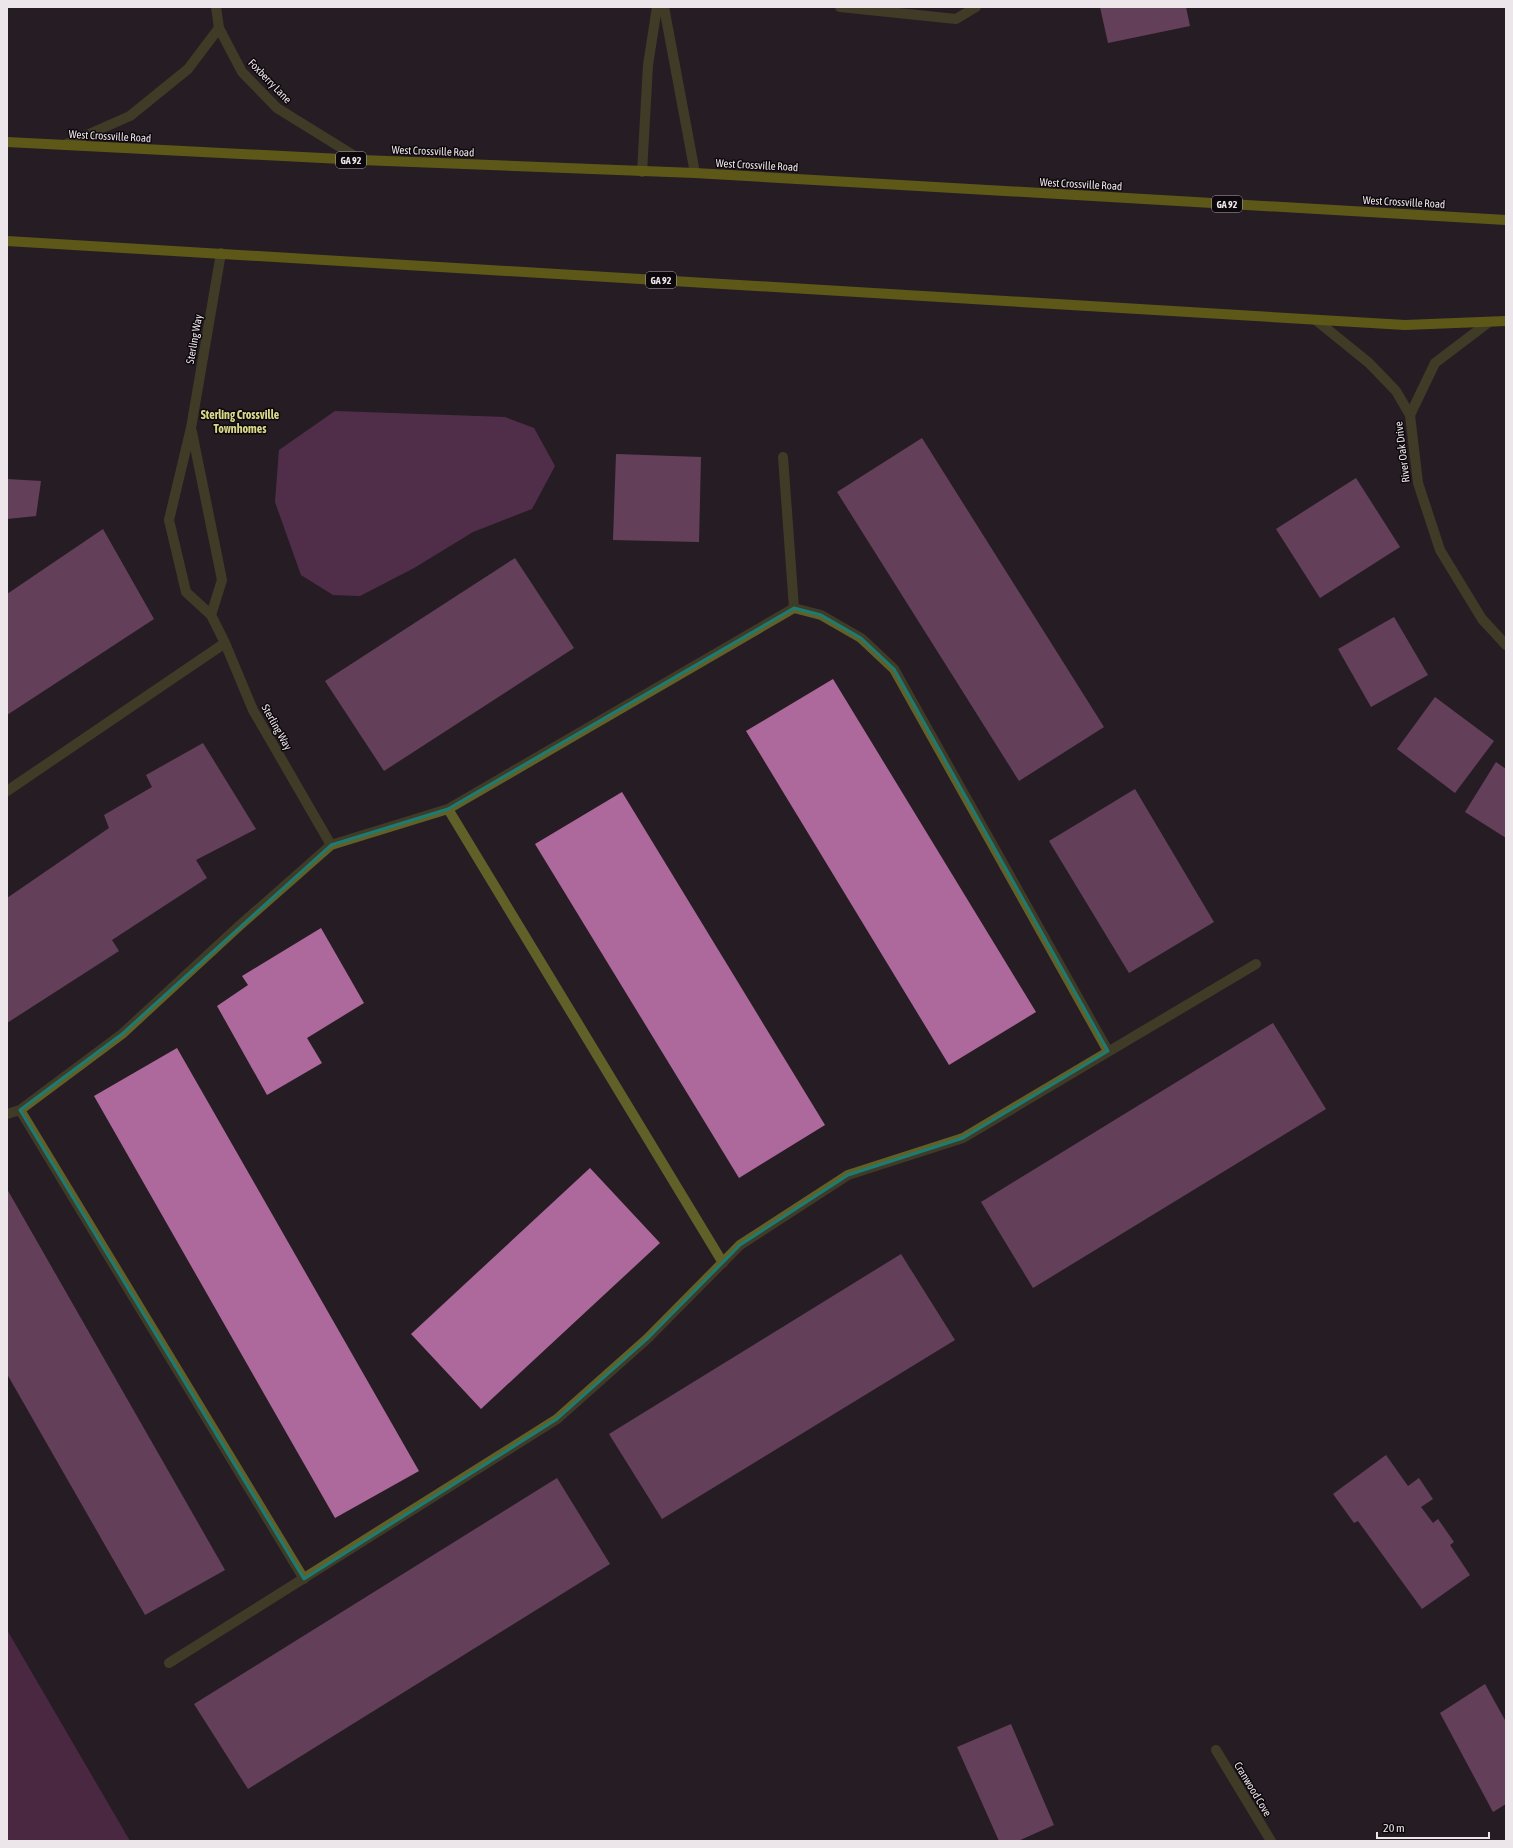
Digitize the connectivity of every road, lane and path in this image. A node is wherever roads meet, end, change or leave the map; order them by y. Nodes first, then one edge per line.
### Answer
1 (216, 7) edge
2 (657, 7) edge
3 (664, 7) edge
4 (840, 7) edge
5 (976, 7) edge
6 (219, 28) junction
7 (7, 142) edge
8 (64, 145) junction
9 (361, 160) junction
10 (642, 172) junction
11 (694, 173) junction
12 (1506, 220) edge
13 (7, 241) edge
14 (221, 253) junction
15 (1316, 320) junction
16 (1506, 321) edge
17 (1489, 322) junction
18 (1410, 415) junction
19 (191, 428) junction
20 (783, 457) dead end
21 (794, 608) junction
22 (211, 615) junction
23 (225, 643) junction
24 (1506, 645) edge
25 (7, 791) edge
26 (448, 809) junction
27 (331, 845) junction
28 (1256, 964) dead end
29 (1108, 1051) junction
30 (20, 1110) junction
31 (7, 1114) edge
32 (723, 1263) junction
33 (304, 1579) junction
34 (169, 1663) dead end
35 (1216, 1750) dead end
36 (1271, 1841) edge

1 - 6 street, Foxberry Lane
2 - 10 street
3 - 11 street
4 - 5 street
6 - 8 street
6 - 9 street, Foxberry Lane
7 - 8 main road, West Crossville Road / GA 92
8 - 9 main road, West Crossville Road / GA 92
9 - 10 main road, West Crossville Road / GA 92
10 - 11 main road, West Crossville Road / GA 92
11 - 12 main road, West Crossville Road / GA 92
13 - 14 main road, GA 92
14 - 15 main road, GA 92
14 - 19 street, Sterling Way
15 - 17 main road, GA 92
15 - 18 street, River Oak Drive
16 - 17 main road, GA 92
17 - 18 street
18 - 24 street, River Oak Drive
19 - 22 street, Sterling Way
19 - 22 street, Sterling Way
20 - 21 street
21 - 26 street
21 - 29 street
22 - 23 street, Sterling Way
23 - 25 street
23 - 27 street, Sterling Way
26 - 27 street
26 - 32 street
27 - 30 street
28 - 29 street
29 - 32 street
30 - 31 street
30 - 33 street
32 - 33 street
33 - 34 street
35 - 36 street, Cranwood Cove

